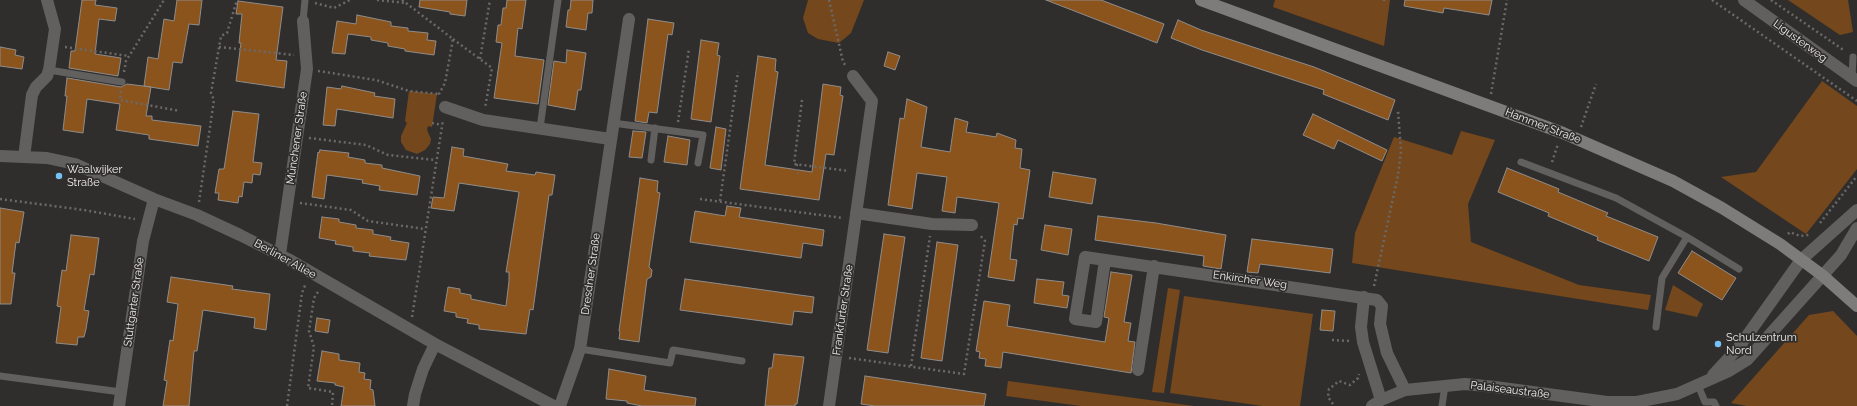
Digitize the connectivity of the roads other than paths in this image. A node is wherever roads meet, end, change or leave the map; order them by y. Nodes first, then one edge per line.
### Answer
1 (47, 0) edge
2 (305, 0) edge
3 (558, 0) edge
4 (1201, 0) edge
5 (1744, 0) edge
6 (629, 19) dead end
7 (303, 21) joint
8 (1853, 56) road end
9 (49, 70) junction
10 (853, 76) road end
11 (1854, 79) edge
12 (122, 82) road end
13 (445, 107) road end
14 (614, 123) junction
15 (540, 128) junction
16 (655, 128) junction
17 (610, 138) junction
18 (0, 156) edge
19 (24, 156) junction
20 (650, 160) dead end
21 (1521, 162) dead end
22 (698, 163) dead end
23 (154, 199) junction
24 (1857, 210) edge
25 (856, 217) junction
26 (972, 225) road end
27 (1857, 228) edge
28 (1687, 237) junction
29 (280, 254) junction
30 (1105, 260) junction
31 (1801, 260) junction
32 (1154, 266) junction
33 (1739, 269) dead end
34 (1822, 275) junction
35 (1364, 296) junction
36 (1857, 306) edge
37 (1656, 327) dead end
38 (435, 344) junction
39 (580, 349) junction
40 (742, 361) dead end
41 (1138, 370) dead end
42 (0, 376) edge
43 (1703, 383) junction
44 (1445, 385) junction
45 (1405, 390) junction
46 (121, 392) junction
47 (1656, 402) edge
48 (1376, 403) edge
49 (1704, 404) edge
50 (119, 406) edge
51 (414, 406) edge
52 (554, 406) edge
53 (560, 406) edge
54 (829, 406) edge
55 (1442, 406) edge
56 (1716, 406) edge

1 - 9 street
2 - 7 lane
3 - 15 lane
4 - 31 main road, Hammer Straße
5 - 11 street, Ligusterweg
6 - 14 street, Dresdner Straße
7 - 29 street, Münchener Straße
8 - 11 lane
9 - 12 lane
9 - 19 street
10 - 25 street, Frankfurter Straße
13 - 15 street
14 - 16 lane
14 - 17 street, Dresdner Straße
15 - 17 street
16 - 20 lane
16 - 22 lane
17 - 39 street, Dresdner Straße
18 - 19 street, Berliner Allee
19 - 23 street, Berliner Allee
21 - 28 lane
23 - 29 street, Berliner Allee
23 - 46 street, Stuttgarter Straße
24 - 31 street, Palaiseaustraße
25 - 26 street
25 - 54 street, Frankfurter Straße
27 - 34 street, Palaiseaustraße
28 - 33 lane
28 - 37 lane
29 - 38 street, Berliner Allee
30 - 30 street, Enkircher Weg
30 - 32 street, Enkircher Weg
31 - 34 main road, Hammer Straße
31 - 43 street, Palaiseaustraße
32 - 35 street, Enkircher Weg
32 - 41 street
34 - 36 main road, Hammer Straße
34 - 43 street, Palaiseaustraße
35 - 45 street
35 - 48 street, Palaiseaustraße
38 - 51 street
38 - 52 street, Berliner Allee
39 - 40 lane
39 - 53 street, Dresdner Straße
42 - 46 lane
43 - 47 street, Palaiseaustraße
43 - 49 lane
44 - 45 street, Palaiseaustraße
44 - 47 street, Palaiseaustraße
44 - 55 lane
45 - 48 street, Palaiseaustraße
46 - 50 street, Stuttgarter Straße
49 - 56 lane

